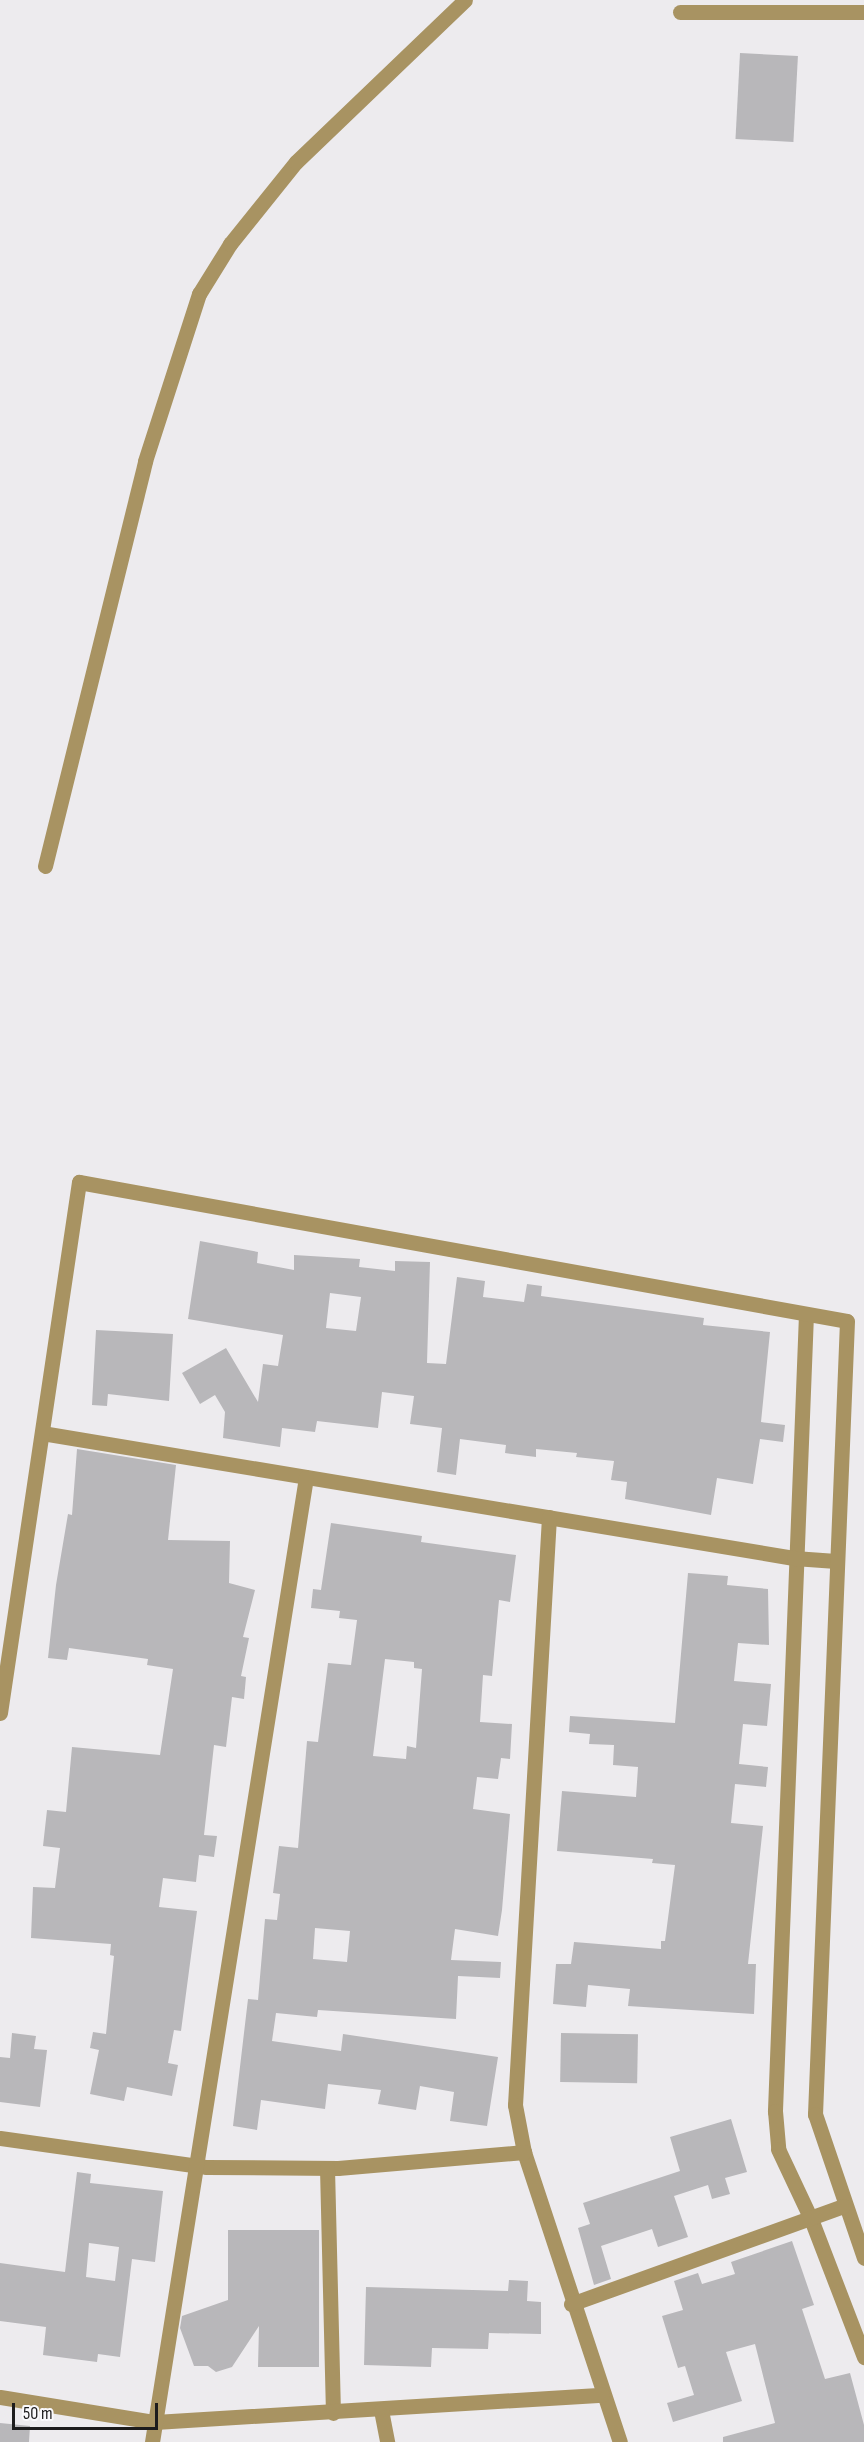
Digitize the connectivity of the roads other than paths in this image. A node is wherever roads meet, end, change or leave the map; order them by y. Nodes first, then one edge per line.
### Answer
1 (465, 0) edge
2 (680, 12) dead end
3 (864, 12) edge
4 (45, 866) dead end
5 (806, 1314) junction
6 (42, 1433) junction
7 (306, 1477) junction
8 (549, 1517) junction
9 (794, 1558) junction
10 (836, 1561) junction
11 (0, 1713) edge
12 (0, 2138) edge
13 (524, 2152) junction
14 (194, 2165) junction
15 (327, 2168) junction
16 (843, 2206) junction
17 (811, 2219) junction
18 (864, 2258) edge
19 (571, 2304) junction
20 (864, 2357) edge
21 (602, 2395) junction
22 (0, 2397) edge
23 (381, 2410) junction
24 (333, 2413) junction
25 (155, 2422) junction
26 (152, 2442) edge
27 (387, 2442) edge
28 (620, 2442) edge

1 - 4 street
2 - 3 street
5 - 6 street
5 - 9 street
5 - 10 street
6 - 7 street
6 - 11 street
7 - 8 street
7 - 14 street
8 - 9 street
8 - 13 street
9 - 10 street
9 - 17 street
10 - 16 street
12 - 14 street
13 - 15 street
13 - 19 street
14 - 15 street
14 - 25 street
15 - 24 street
16 - 17 street
16 - 18 street
17 - 19 street
17 - 20 street
19 - 21 street
21 - 23 street
21 - 28 street
22 - 25 street
23 - 24 street
23 - 27 street
24 - 25 street
25 - 26 street

